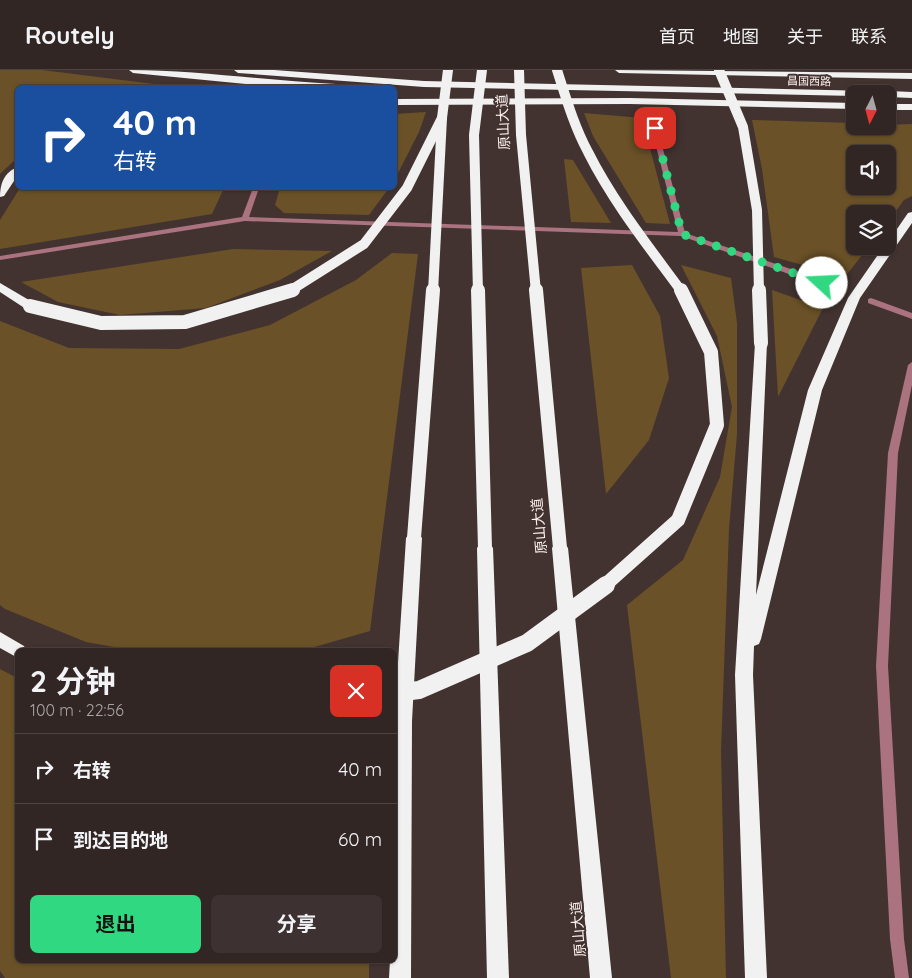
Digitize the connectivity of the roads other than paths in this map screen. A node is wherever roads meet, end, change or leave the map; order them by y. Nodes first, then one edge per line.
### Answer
1 (133, 70) edge
2 (238, 70) edge
3 (448, 70) edge
4 (482, 70) edge
5 (519, 70) edge
6 (557, 70) edge
7 (619, 70) edge
8 (719, 70) edge
9 (912, 76) edge
10 (290, 85) edge
11 (397, 90) edge
12 (846, 93) edge
13 (896, 94) edge
14 (912, 95) edge
15 (630, 101) junction
16 (397, 102) edge
17 (846, 106) edge
18 (896, 107) edge
19 (912, 108) edge
20 (650, 110) dead end
21 (442, 118) junction
22 (15, 172) edge
23 (255, 190) edge
24 (0, 194) edge
25 (912, 215) edge
26 (245, 219) junction
27 (682, 234) junction
28 (0, 258) edge
29 (822, 283) dead end
30 (0, 287) edge
31 (870, 301) dead end
32 (912, 316) edge
33 (912, 365) edge
34 (0, 639) edge
35 (15, 649) edge
36 (744, 675) junction
37 (397, 693) edge
38 (400, 978) edge
39 (498, 978) edge
40 (601, 978) edge
41 (756, 978) edge
42 (902, 978) edge

1 - 10 highway
2 - 12 highway, 昌国西路
3 - 21 highway, bridge
4 - 39 highway, 原山大道, bridge
5 - 40 highway, 原山大道, bridge
6 - 37 highway, bridge
7 - 9 highway, 昌国西路
8 - 36 highway, bridge
11 - 15 highway
13 - 14 highway
15 - 16 highway
15 - 17 highway
18 - 19 highway
20 - 27 lane
21 - 30 highway, bridge
21 - 38 highway, bridge
22 - 24 highway
23 - 26 lane
25 - 36 highway
26 - 27 lane
26 - 28 lane
27 - 29 lane
31 - 32 lane
33 - 42 lane
34 - 35 highway
36 - 41 highway

